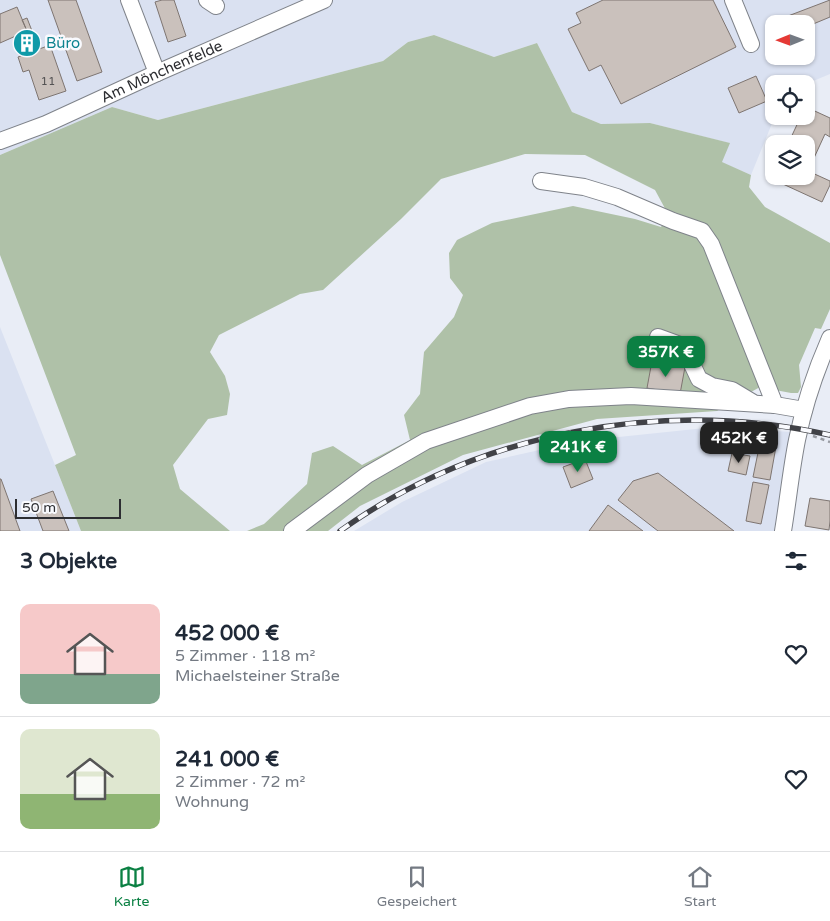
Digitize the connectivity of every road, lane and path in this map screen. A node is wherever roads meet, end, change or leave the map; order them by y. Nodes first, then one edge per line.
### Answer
1 (129, 0) edge
2 (324, 0) edge
3 (732, 0) edge
4 (751, 44) dead end
5 (157, 73) junction
6 (0, 141) edge
7 (540, 181) dead end
8 (658, 337) dead end
9 (830, 338) edge
10 (756, 404) junction
11 (775, 405) junction
12 (804, 410) junction
13 (292, 531) edge
14 (783, 531) edge

1 - 5 street
2 - 5 street, Am Mönchenfelde
3 - 4 street
5 - 6 street, Am Mönchenfelde
7 - 11 street
8 - 10 street
9 - 12 street
10 - 11 street
10 - 13 street
11 - 12 street
12 - 14 street

